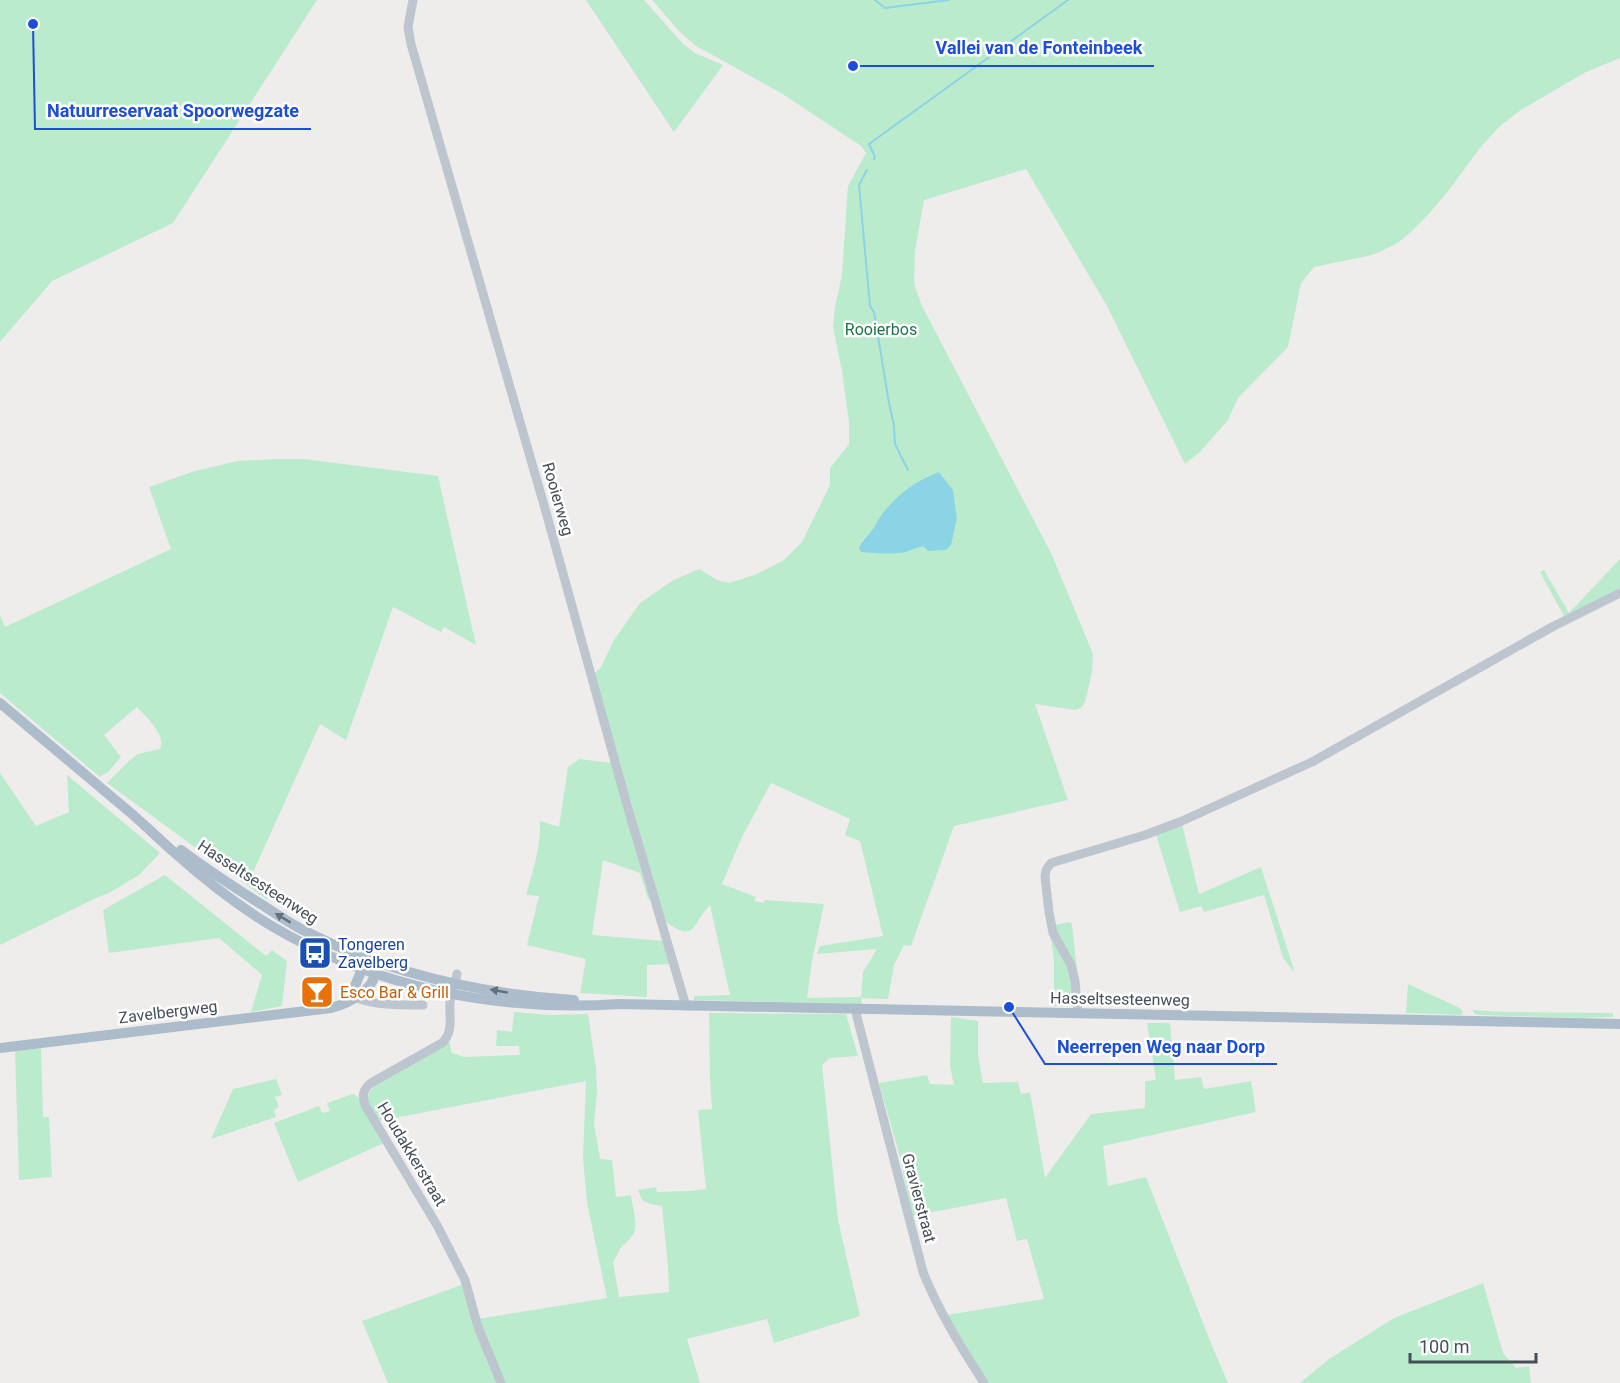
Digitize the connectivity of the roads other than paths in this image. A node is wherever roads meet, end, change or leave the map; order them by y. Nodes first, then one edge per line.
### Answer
1 (413, 0) edge
2 (1620, 593) edge
3 (0, 703) edge
4 (134, 816) junction
5 (374, 962) junction
6 (362, 969) junction
7 (376, 974) junction
8 (456, 979) junction
9 (452, 994) junction
10 (354, 995) junction
11 (619, 1004) junction
12 (423, 1005) dead end
13 (686, 1006) junction
14 (856, 1009) junction
15 (1078, 1013) junction
16 (1620, 1024) edge
17 (0, 1048) edge
18 (501, 1383) edge
19 (984, 1383) edge

1 - 13 street, Rooierweg
2 - 15 street
3 - 4 main road, Hasseltsesteenweg
5 -> 4 main road, Hasseltsesteenweg
4 - 6 main road, Hasseltsesteenweg
5 - 6 main road
5 - 7 main road
5 - 8 main road, Hasseltsesteenweg
6 - 7 main road, Hasseltsesteenweg
6 - 10 main road
7 - 9 main road, Hasseltsesteenweg
7 - 10 main road, Zavelbergweg
8 - 9 street, Houdakkerstraat
11 -> 8 main road, Hasseltsesteenweg
9 - 11 main road, Hasseltsesteenweg
9 - 18 street, Houdakkerstraat
10 - 12 street
10 - 17 main road, Zavelbergweg
11 - 13 main road, Hasseltsesteenweg
13 - 14 main road, Hasseltsesteenweg
14 - 15 main road, Hasseltsesteenweg
14 - 19 street, Gravierstraat
15 - 16 main road, Hasseltsesteenweg

